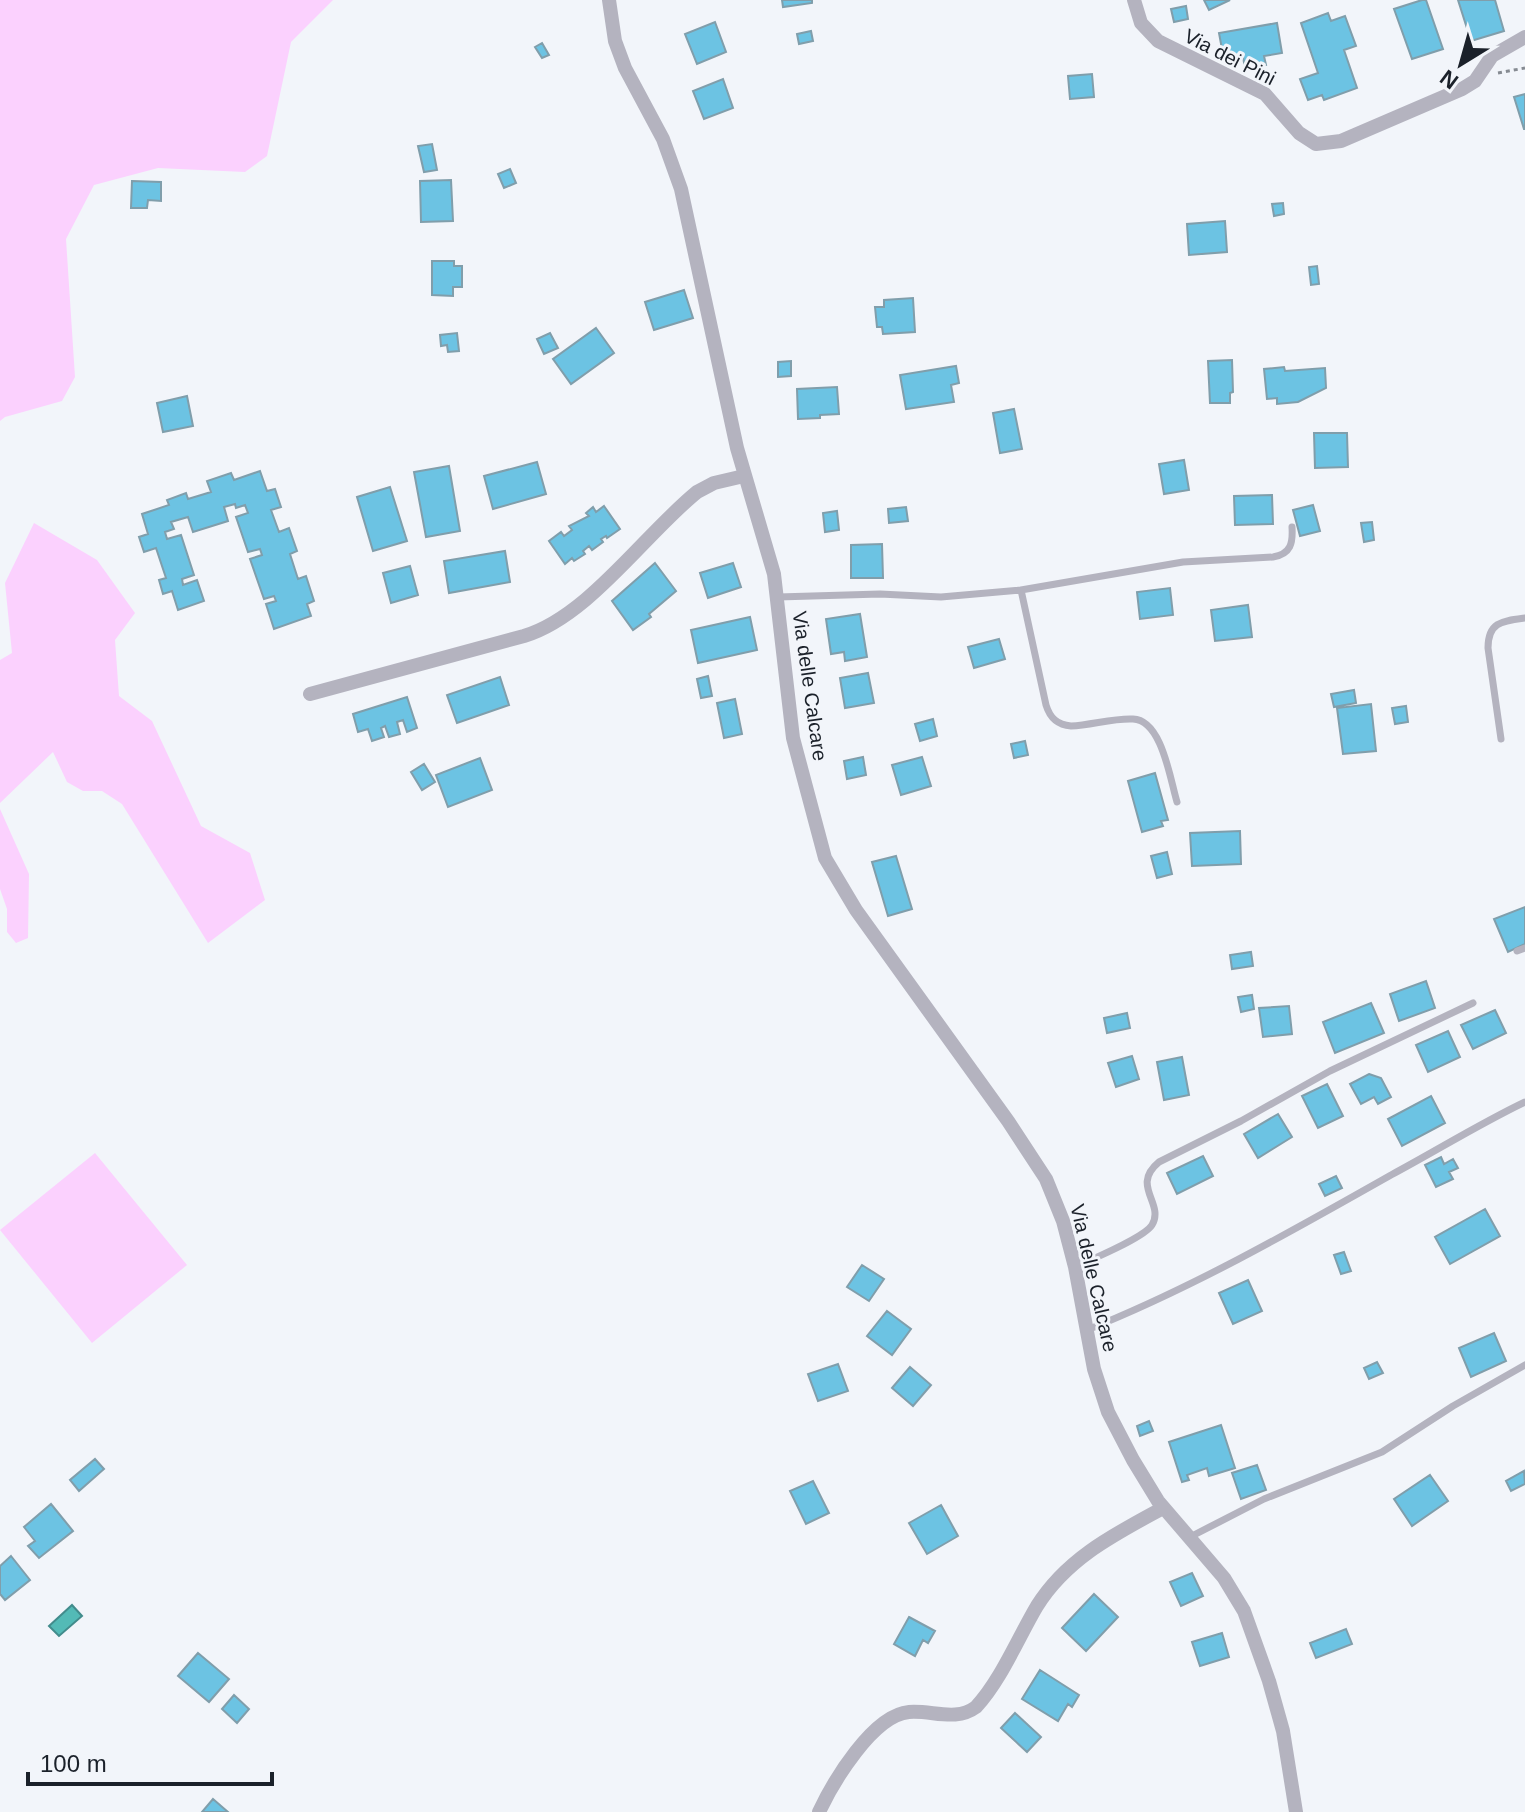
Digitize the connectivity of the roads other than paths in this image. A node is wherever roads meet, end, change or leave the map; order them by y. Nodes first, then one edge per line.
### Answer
1 (609, 0) edge
2 (1134, 0) edge
3 (1525, 37) edge
4 (744, 476) junction
5 (1292, 527) dead end
6 (1021, 590) junction
7 (778, 597) junction
8 (1525, 618) edge
9 (310, 694) dead end
10 (1501, 739) dead end
11 (1177, 802) dead end
12 (1473, 1003) dead end
13 (1525, 1102) edge
14 (1075, 1267) junction
15 (1087, 1330) junction
16 (1525, 1365) edge
17 (1163, 1508) junction
18 (1189, 1538) junction
19 (819, 1812) edge
20 (1296, 1812) edge

1 - 4 street, Via delle Calcare
2 - 3 street, Via dei Pini
4 - 7 street, Via delle Calcare
4 - 9 street
5 - 6 lane
6 - 7 lane
6 - 11 lane
7 - 14 street, Via delle Calcare
8 - 10 lane
12 - 14 lane
13 - 15 lane
14 - 15 street, Via delle Calcare
15 - 17 street, Via delle Calcare
16 - 18 lane
17 - 18 street, Via delle Calcare
17 - 19 street
18 - 20 street, Via delle Calcare

